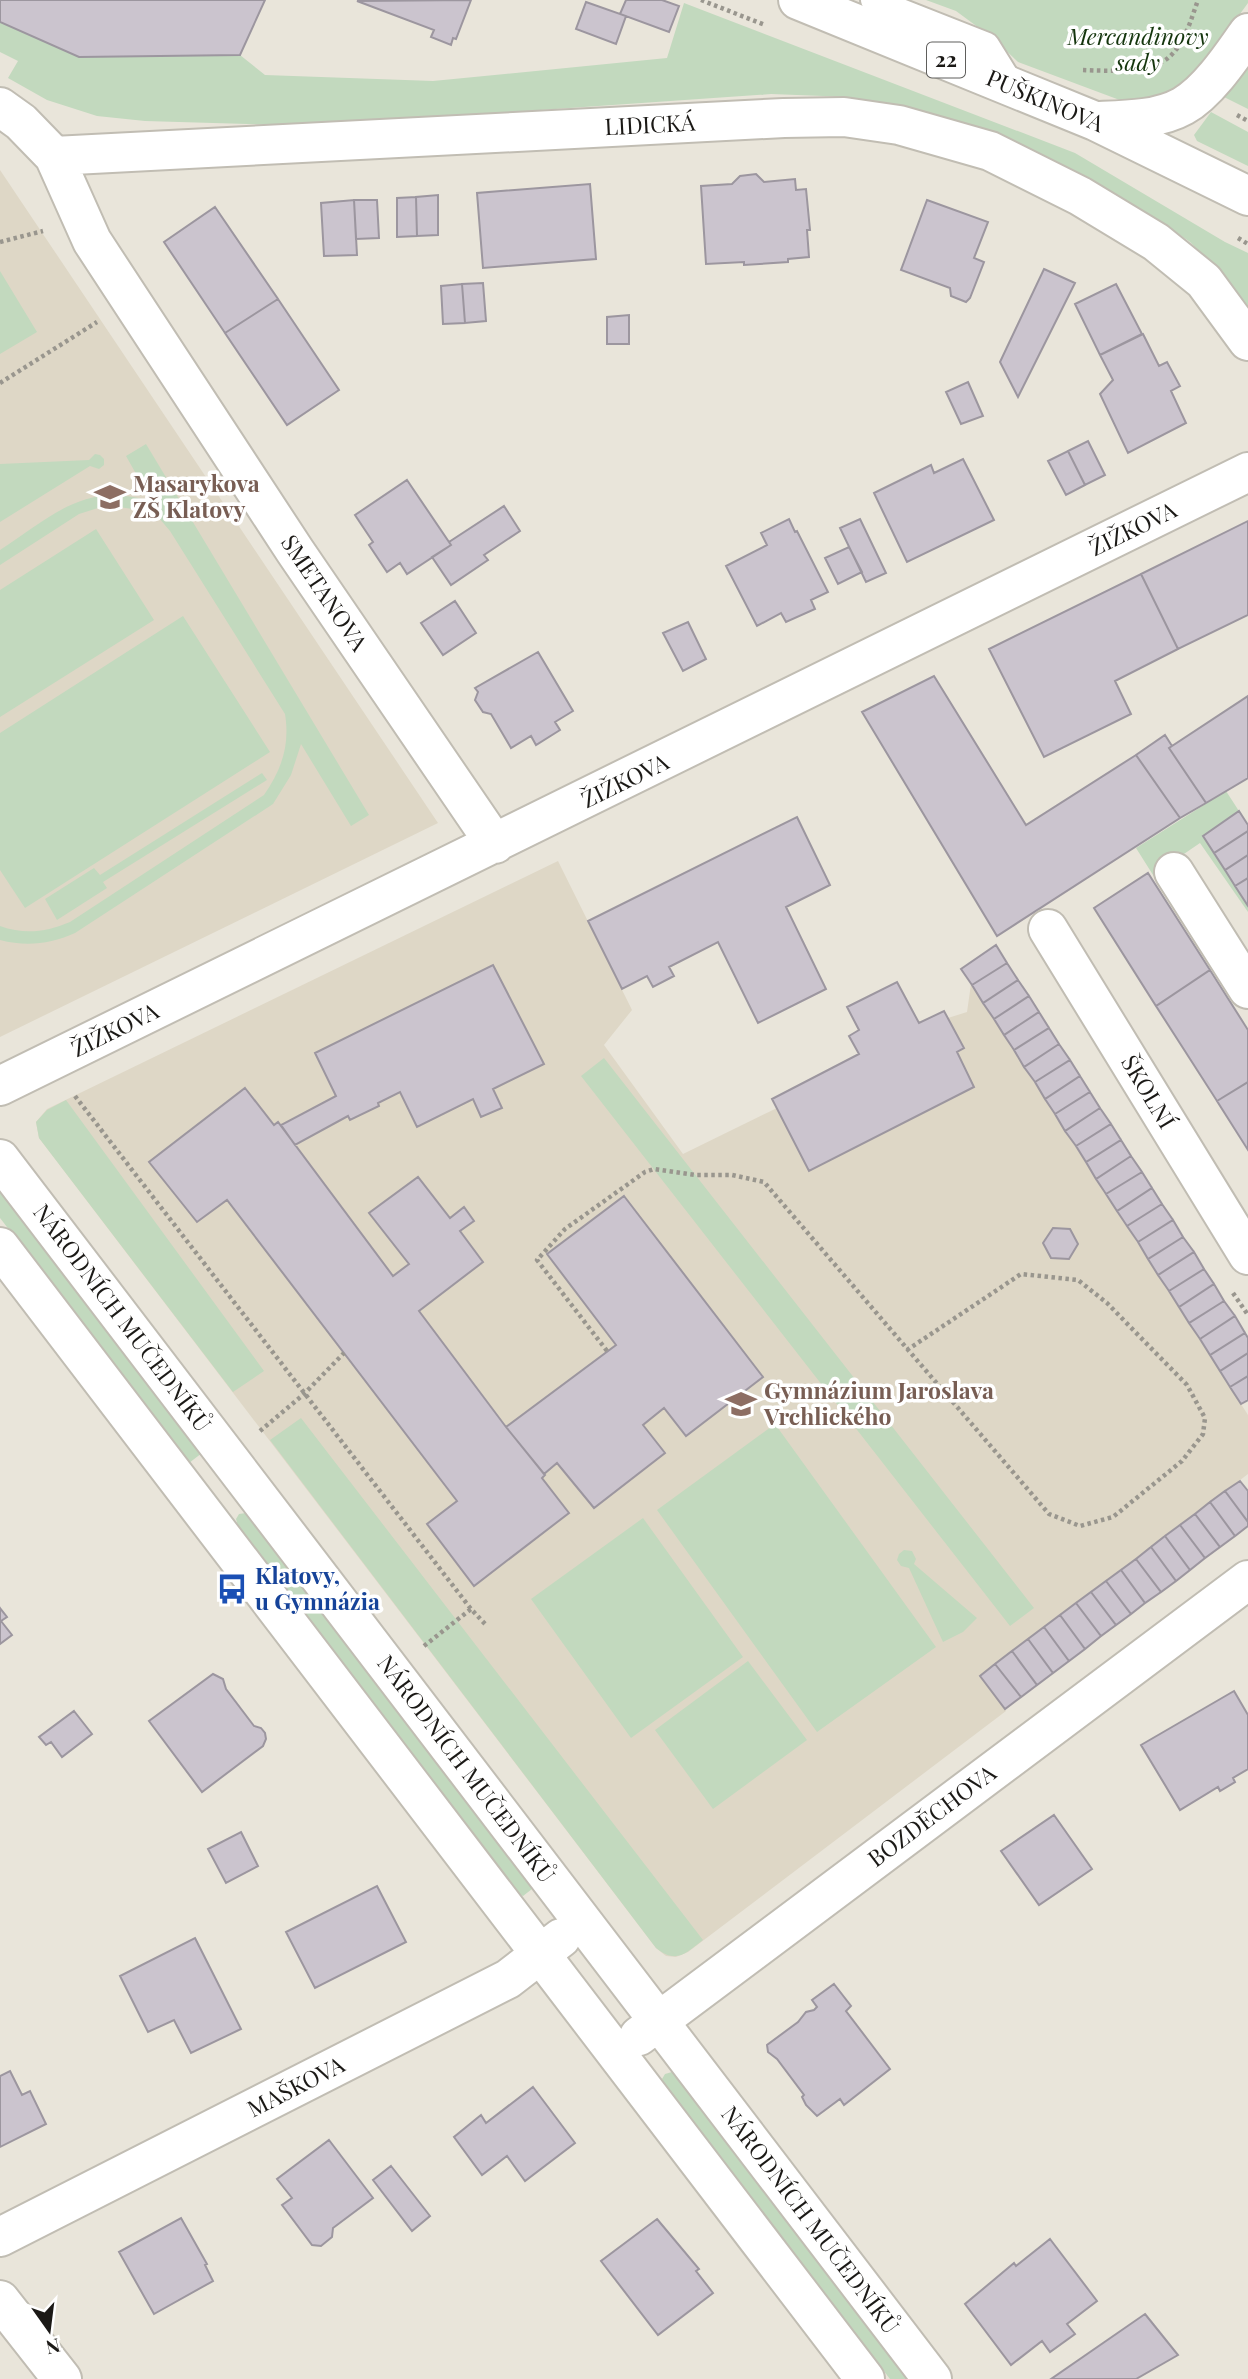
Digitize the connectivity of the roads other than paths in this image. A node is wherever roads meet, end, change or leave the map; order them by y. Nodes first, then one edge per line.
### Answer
1 (798, 0) edge
2 (873, 0) edge
3 (1248, 33) edge
4 (1014, 88) junction
5 (0, 107) edge
6 (1095, 121) junction
7 (54, 156) junction
8 (1248, 196) edge
9 (1248, 341) edge
10 (1248, 472) edge
11 (495, 844) junction
12 (1174, 872) dead end
13 (1048, 929) dead end
14 (1248, 989) edge
15 (0, 1086) edge
16 (0, 1159) edge
17 (0, 1247) edge
18 (1248, 1255) edge
19 (246, 1481) junction
20 (204, 1513) junction
21 (1244, 1593) edge
22 (583, 1922) junction
23 (540, 1954) junction
24 (659, 2022) junction
25 (617, 2054) junction
26 (0, 2237) edge
27 (0, 2300) edge
28 (62, 2379) edge
29 (865, 2379) edge
30 (932, 2379) edge

1 - 4 street, PUŠKINOVA / 22
2 - 4 lane
3 - 6 street
4 - 6 street, PUŠKINOVA / 22
5 - 7 street
6 - 8 street, PUŠKINOVA / 22
7 - 9 street, LIDICKÁ
7 - 11 street, SMETANOVA
10 - 11 street, ŽIŽKOVA
11 - 15 street, ŽIŽKOVA
12 - 14 street
13 - 18 street, ŠKOLNÍ
16 - 19 street, NÁRODNÍCH MUČEDNÍKŮ
17 - 20 street
19 - 20 street
19 - 22 street, NÁRODNÍCH MUČEDNÍKŮ
20 - 23 street
21 - 24 street, BOZDĚCHOVA
22 - 23 street, MAŠKOVA
22 - 24 street, NÁRODNÍCH MUČEDNÍKŮ
23 - 25 street
23 - 26 street, MAŠKOVA
24 - 25 street, BOZDĚCHOVA
24 - 30 street, NÁRODNÍCH MUČEDNÍKŮ
25 - 29 street
27 - 28 street

